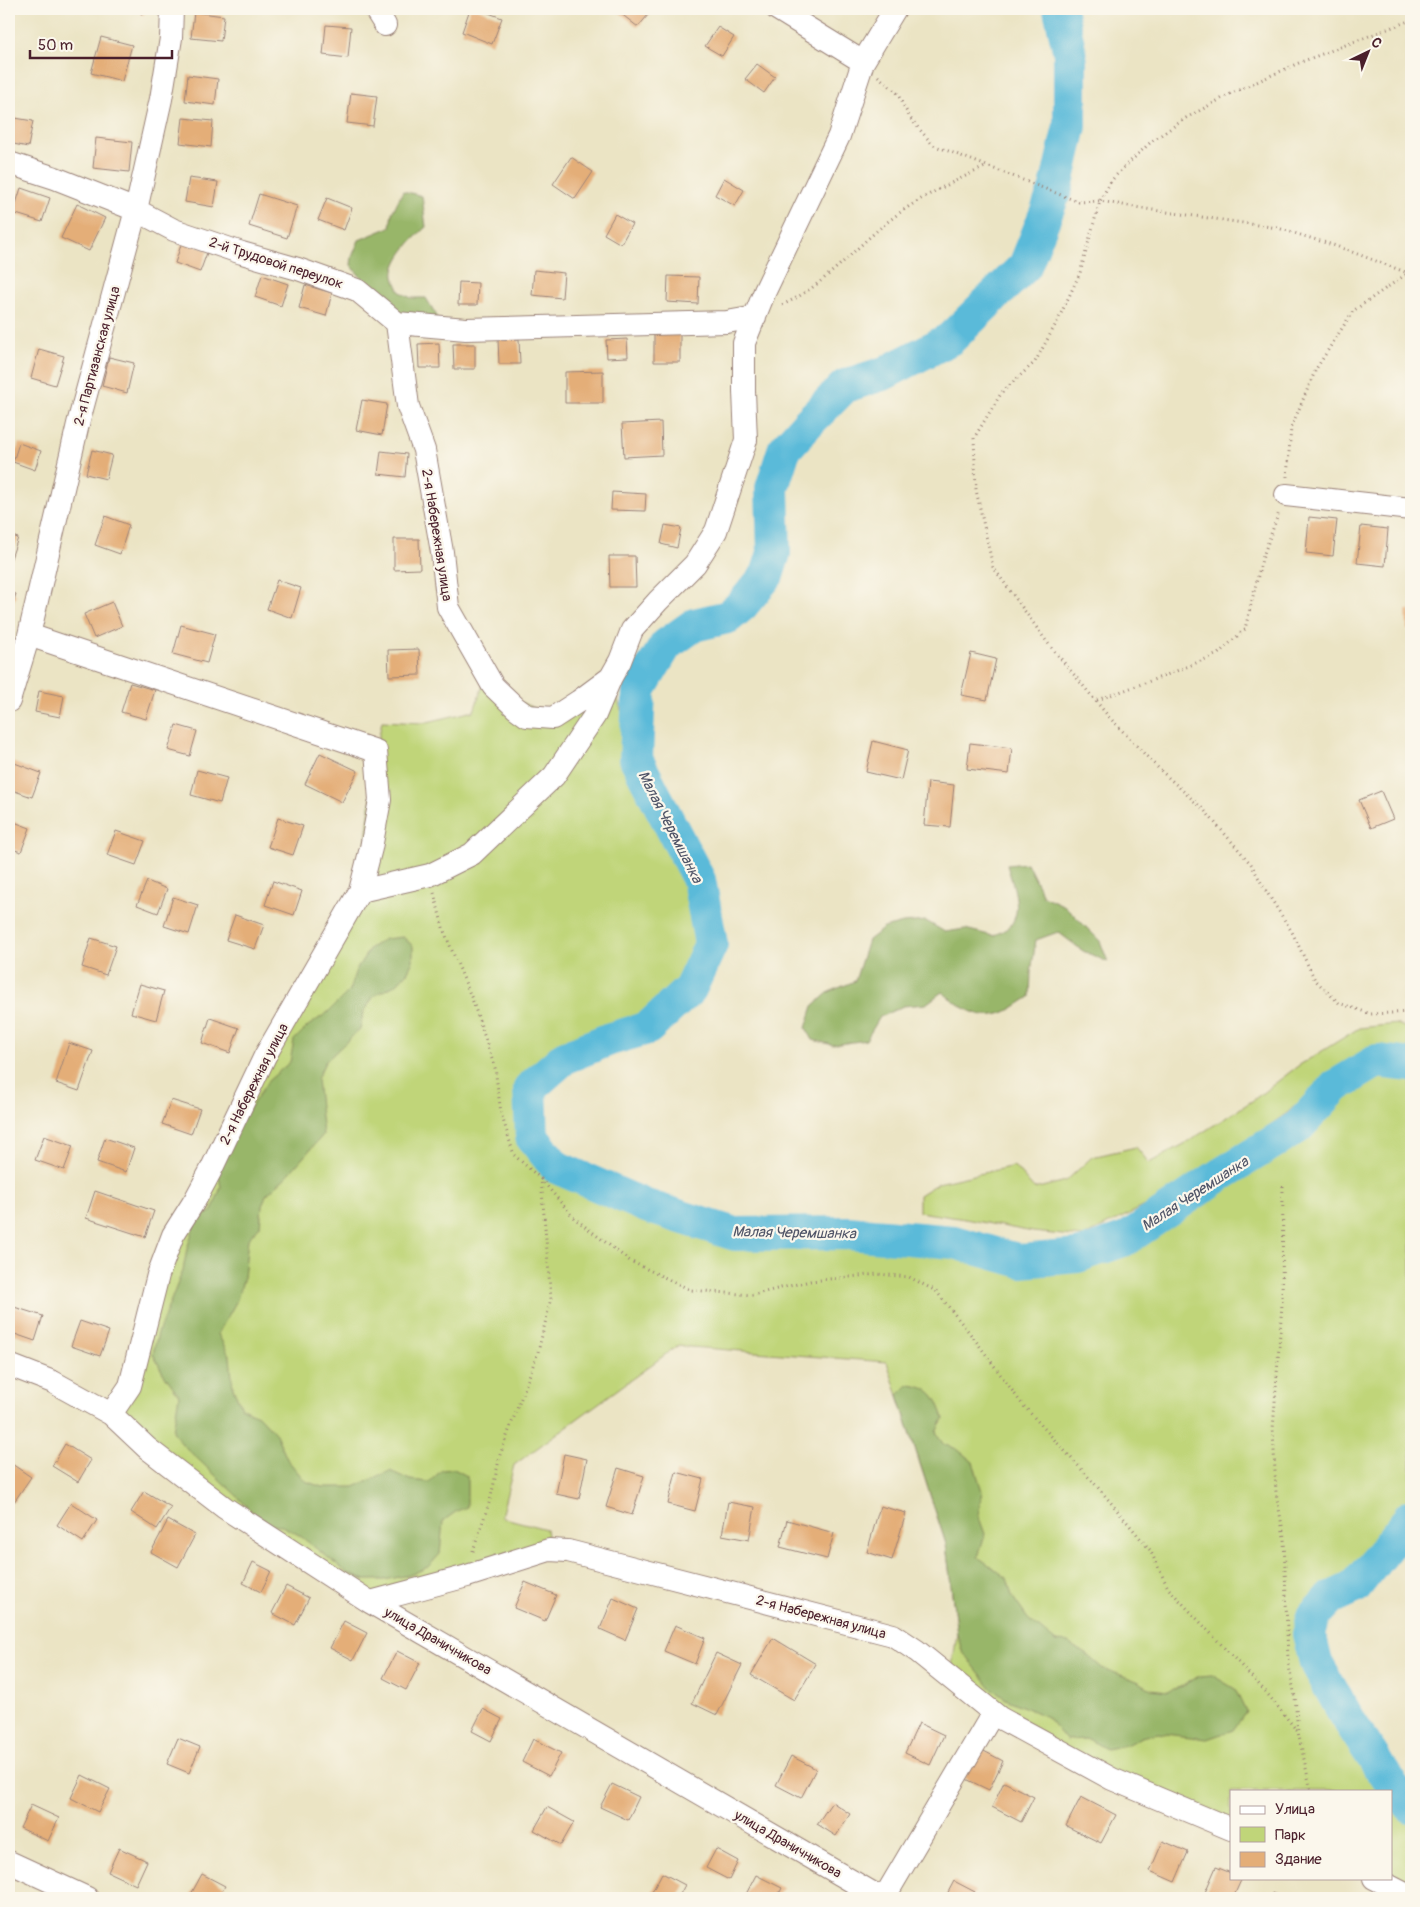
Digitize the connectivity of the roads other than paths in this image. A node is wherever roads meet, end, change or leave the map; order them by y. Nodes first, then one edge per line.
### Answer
1 (172, 9) edge
2 (776, 9) edge
3 (895, 9) edge
4 (863, 62) junction
5 (9, 163) edge
6 (136, 210) junction
7 (755, 317) junction
8 (397, 323) junction
9 (1286, 495) dead end
10 (1411, 510) edge
11 (29, 635) junction
12 (611, 677) junction
13 (9, 701) edge
14 (360, 891) junction
15 (9, 1365) edge
16 (111, 1414) junction
17 (370, 1602) junction
18 (993, 1713) junction
19 (1230, 1829) edge
20 (9, 1862) edge
21 (1378, 1880) edge
22 (856, 1892) edge
23 (1411, 1897) edge
24 (87, 1898) edge
25 (882, 1898) edge

1 - 6 street, 2-я Партизанская улица
2 - 4 street
3 - 4 street
4 - 7 street
5 - 6 street, 2-й Трудовой переулок
6 - 8 street, 2-й Трудовой переулок
6 - 11 street, 2-я Партизанская улица
7 - 8 street
7 - 12 street
8 - 12 street, 2-я Набережная улица
9 - 10 street
11 - 13 street, 2-я Партизанская улица
11 - 14 street, 2-я Набережная улица
12 - 14 street
14 - 16 street, 2-я Набережная улица
15 - 16 street, улица Драничникова
16 - 17 street, улица Драничникова
17 - 18 street, 2-я Набережная улица
17 - 22 street, улица Драничникова
18 - 19 street, 2-я Набережная улица
18 - 25 street
20 - 24 street
21 - 23 street
22 - 25 street, улица Драничникова

